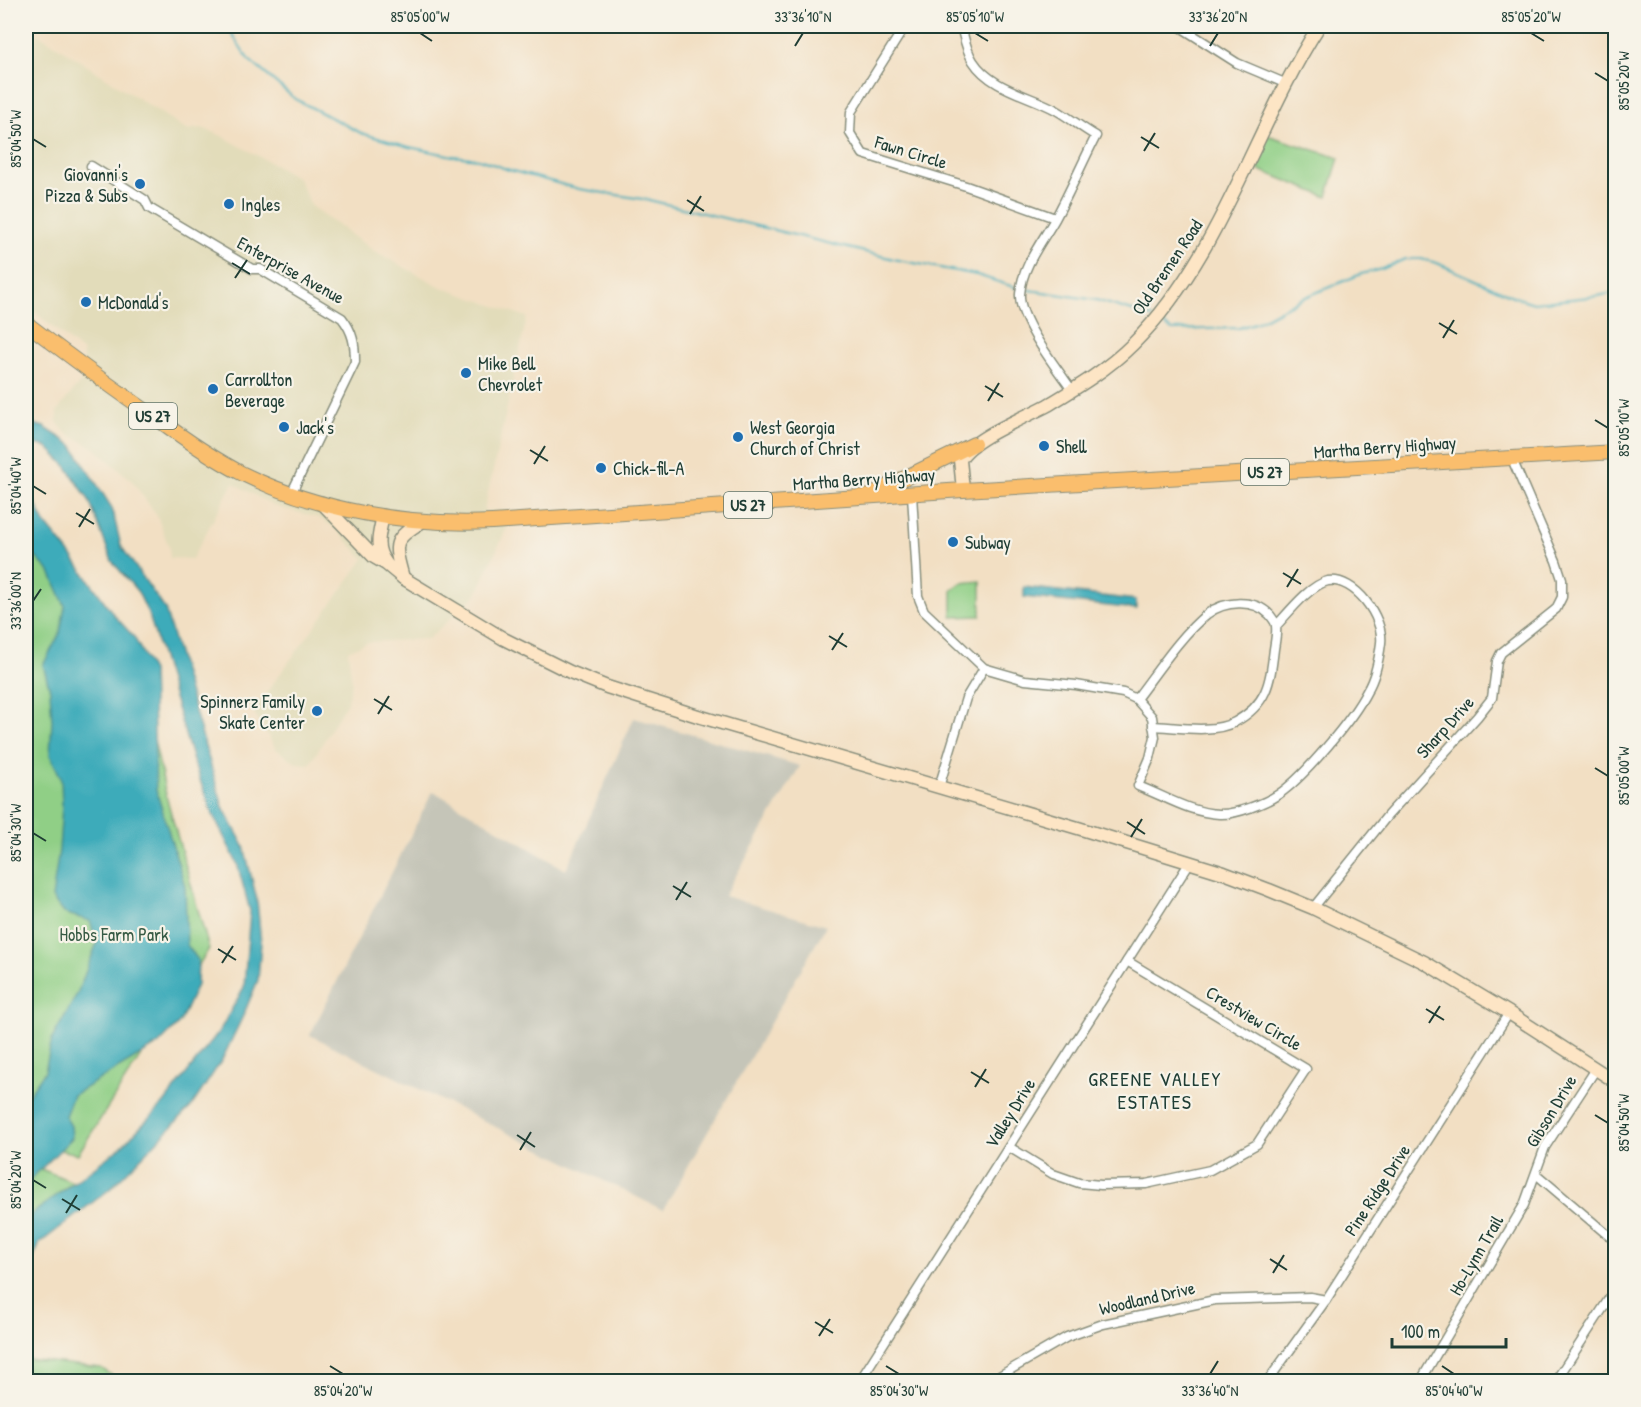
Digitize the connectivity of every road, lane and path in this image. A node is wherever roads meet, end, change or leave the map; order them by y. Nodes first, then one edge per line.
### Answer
1 (905, 26) edge
2 (961, 26) edge
3 (1179, 26) edge
4 (1319, 26) edge
5 (1287, 84) junction
6 (91, 166) dead end
7 (1055, 218) junction
8 (26, 323) edge
9 (1072, 390) junction
10 (974, 444) junction
11 (1616, 452) edge
12 (1512, 459) junction
13 (963, 490) junction
14 (291, 494) junction
15 (912, 494) junction
16 (867, 497) junction
17 (322, 503) junction
18 (382, 516) junction
19 (423, 521) junction
20 (376, 554) junction
21 (403, 578) junction
22 (1277, 625) junction
23 (984, 668) junction
24 (1136, 699) junction
25 (1153, 726) junction
26 (939, 787) junction
27 (1190, 862) junction
28 (1313, 908) junction
29 (1127, 961) junction
30 (1509, 1013) junction
31 (1596, 1069) junction
32 (1616, 1082) edge
33 (1009, 1147) junction
34 (1536, 1174) junction
35 (1616, 1242) edge
36 (1616, 1288) edge
37 (1326, 1300) junction
38 (859, 1382) edge
39 (989, 1382) edge
40 (1267, 1382) edge
41 (1420, 1382) edge
42 (1555, 1382) edge

1 - 7 street, Fawn Circle
2 - 7 street
3 - 5 street
4 - 5 main road, Old Bremen Road
5 - 9 main road, Old Bremen Road
6 - 14 street, Enterprise Avenue
7 - 9 street
8 - 14 main road, Martha Berry Highway / US 27
9 - 10 main road, Old Bremen Road
10 - 13 main road
10 - 16 main road
11 - 12 main road, Martha Berry Highway / US 27
12 - 13 main road, Martha Berry Highway / US 27
12 - 28 street, Sharp Drive
13 - 15 main road, Martha Berry Highway / US 27
14 - 17 main road, Martha Berry Highway / US 27
15 - 16 main road, Martha Berry Highway / US 27
15 - 23 street
16 - 19 main road, Martha Berry Highway / US 27
17 - 18 main road, Martha Berry Highway / US 27
17 - 20 main road
18 - 19 main road, Martha Berry Highway / US 27
18 - 20 main road
19 - 21 main road
20 - 21 main road
21 - 26 main road
22 - 24 street
22 - 25 street
22 - 25 street
23 - 24 street
23 - 26 street
24 - 25 street
26 - 27 main road
27 - 28 main road
27 - 29 street, Valley Drive
28 - 30 main road
29 - 33 street, Valley Drive
29 - 33 street, Crestview Circle
30 - 31 main road
30 - 37 street, Pine Ridge Drive
31 - 32 main road
31 - 34 street, Gibson Drive
33 - 38 street, Valley Drive
34 - 35 street, Gibson Drive
34 - 41 street, Ho-Lynn Trail
36 - 42 street
37 - 39 street, Woodland Drive
37 - 40 street, Pine Ridge Drive

